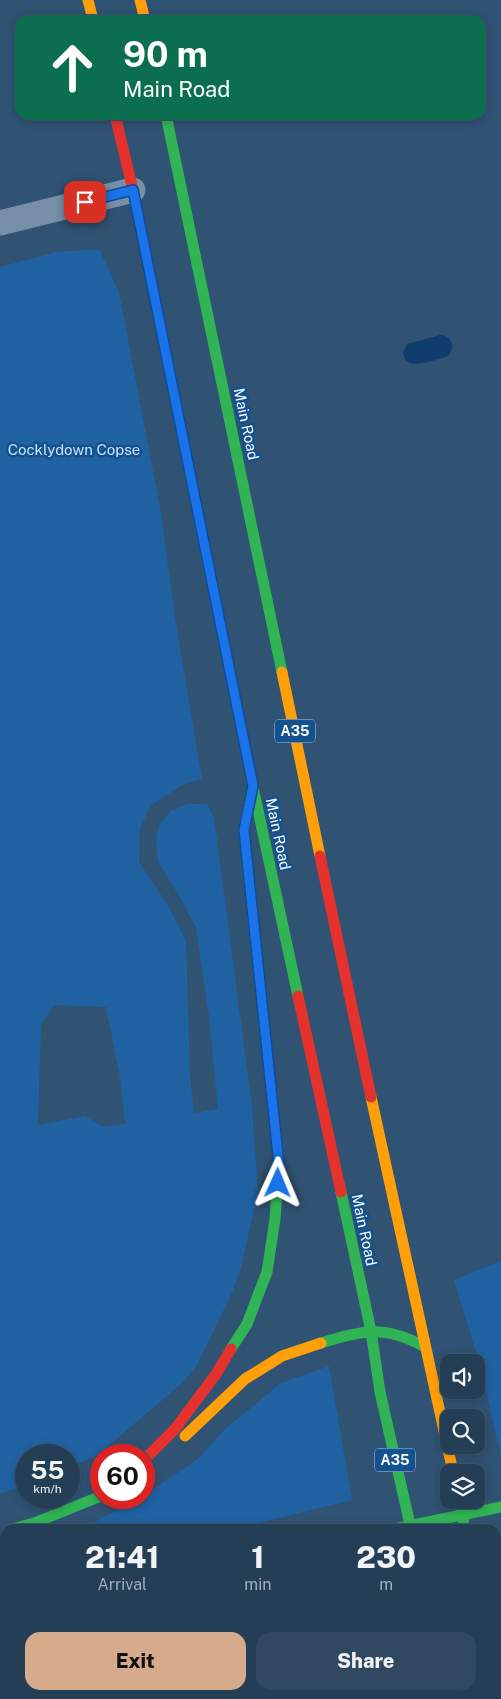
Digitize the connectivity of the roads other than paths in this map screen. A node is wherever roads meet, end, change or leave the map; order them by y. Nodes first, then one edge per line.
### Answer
1 (88, 0) edge
2 (140, 0) edge
3 (92, 15) edge
4 (144, 15) edge
5 (116, 120) edge
6 (167, 120) edge
7 (133, 190) junction
8 (0, 224) edge
9 (253, 786) junction
10 (371, 1332) junction
11 (425, 1347) junction
12 (380, 1392) junction
13 (155, 1449) edge
14 (155, 1461) edge
15 (451, 1464) edge
16 (391, 1490) dead end
17 (90, 1500) edge
18 (501, 1507) edge
19 (461, 1509) edge
20 (30, 1524) edge
21 (400, 1524) edge
22 (410, 1524) edge
23 (464, 1524) edge

1 - 3 main road
2 - 4 main road
5 - 7 main road, Main Road / A35
6 - 11 main road, Main Road / A35
7 - 8 street
7 - 9 main road, Main Road / A35
9 - 10 main road, Main Road / A35
9 - 13 main road
10 - 11 main road
10 - 12 main road, Main Road / A35
10 - 14 main road
11 - 15 main road, Main Road / A35
12 - 16 main road, bridge
12 - 22 main road, Main Road / A35, bridge
17 - 20 main road
18 - 21 main road
19 - 23 main road, bridge

